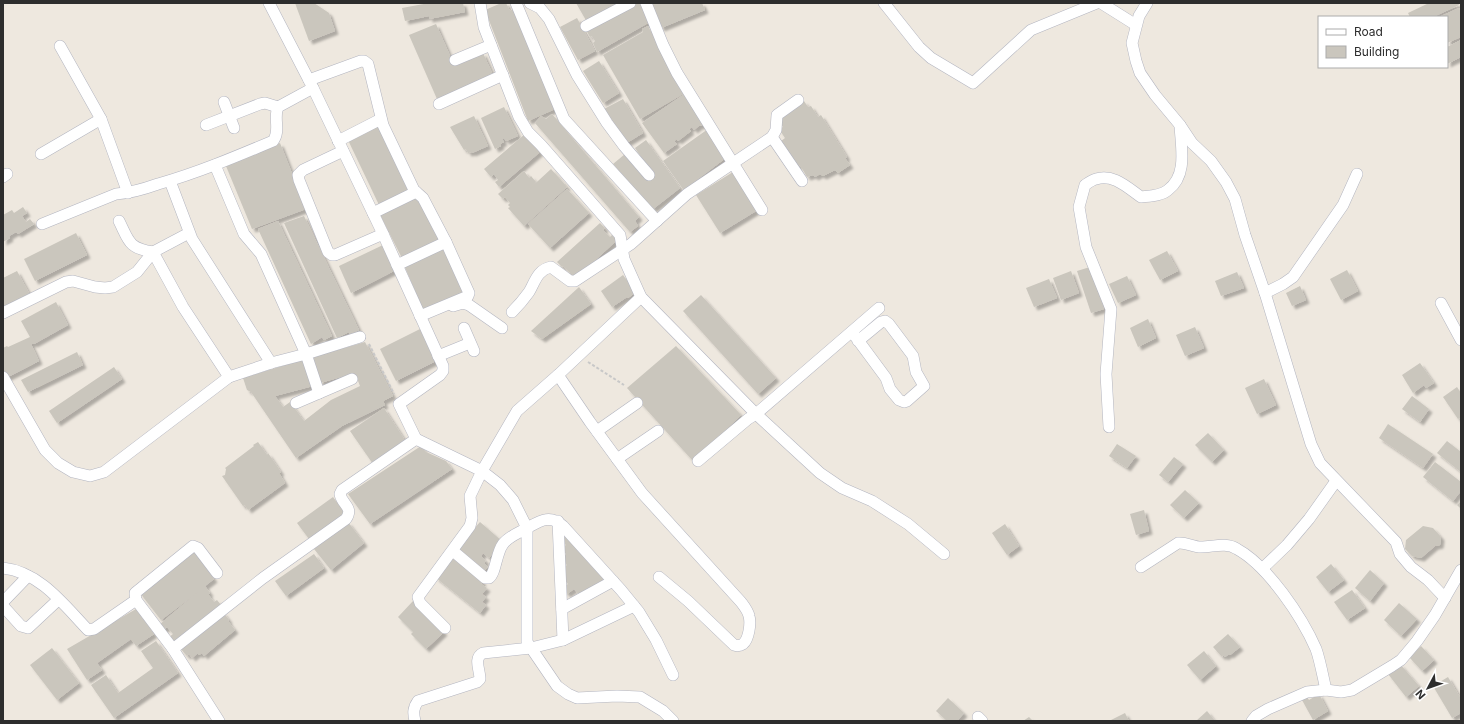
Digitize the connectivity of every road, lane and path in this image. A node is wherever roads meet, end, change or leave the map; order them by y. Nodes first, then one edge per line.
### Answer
1 (269, 3) edge
2 (516, 3) edge
3 (530, 3) edge
4 (630, 3) edge
5 (646, 3) edge
6 (884, 3) edge
7 (1097, 3) edge
8 (1100, 3) edge
9 (483, 4) edge
10 (1148, 4) edge
11 (1136, 25) junction
12 (586, 26) dead end
13 (491, 45) junction
14 (60, 46) dead end
15 (455, 60) dead end
16 (503, 75) junction
17 (311, 84) junction
18 (798, 100) dead end
19 (224, 102) dead end
20 (439, 104) dead end
21 (278, 107) junction
22 (229, 115) junction
23 (101, 119) junction
24 (381, 119) junction
25 (206, 124) dead end
26 (1180, 125) junction
27 (234, 128) dead end
28 (772, 137) junction
29 (341, 146) junction
30 (41, 154) dead end
31 (733, 164) junction
32 (215, 165) junction
33 (1357, 174) dead end
34 (649, 175) dead end
35 (170, 181) junction
36 (802, 181) dead end
37 (416, 192) junction
38 (128, 193) junction
39 (762, 210) dead end
40 (373, 213) junction
41 (119, 221) dead end
42 (657, 221) junction
43 (42, 224) dead end
44 (189, 233) junction
45 (383, 234) junction
46 (446, 242) junction
47 (622, 249) junction
48 (153, 252) junction
49 (397, 265) junction
50 (1265, 293) junction
51 (641, 297) junction
52 (1441, 302) dead end
53 (879, 308) dead end
54 (512, 312) dead end
55 (3, 313) edge
56 (421, 318) junction
57 (464, 328) dead end
58 (502, 328) dead end
59 (855, 336) junction
60 (360, 337) joint
61 (1461, 340) edge
62 (306, 354) junction
63 (579, 354) junction
64 (438, 356) junction
65 (271, 363) junction
66 (558, 375) junction
67 (229, 377) junction
68 (352, 379) dead end
69 (4, 381) edge
70 (624, 385) dead end
71 (319, 393) junction
72 (296, 403) dead end
73 (637, 403) dead end
74 (399, 404) junction
75 (756, 414) junction
76 (1109, 427) dead end
77 (597, 431) junction
78 (658, 431) dead end
79 (416, 439) junction
80 (617, 459) junction
81 (698, 461) dead end
82 (482, 471) junction
83 (1336, 481) junction
84 (558, 521) junction
85 (527, 528) junction
86 (453, 551) junction
87 (944, 554) dead end
88 (1141, 567) dead end
89 (3, 568) edge
90 (1262, 568) junction
91 (1461, 570) edge
92 (217, 573) dead end
93 (28, 576) junction
94 (659, 577) dead end
95 (613, 581) junction
96 (1445, 598) junction
97 (58, 600) junction
98 (136, 600) junction
99 (3, 602) edge
100 (3, 606) edge
101 (634, 606) junction
102 (562, 609) junction
103 (445, 628) dead end
104 (563, 640) junction
105 (531, 648) junction
106 (173, 649) junction
107 (673, 675) dead end
108 (1326, 690) junction
109 (219, 721) edge
110 (415, 721) edge
111 (673, 721) edge
112 (1252, 721) edge

1 - 17 street
2 - 42 street
3 - 34 street
4 - 12 street
5 - 31 street
6 - 7 street
8 - 11 street
9 - 13 street
10 - 11 street
11 - 26 street
13 - 15 street
13 - 16 street
14 - 23 street
16 - 20 street
16 - 47 street
17 - 21 street
17 - 24 street
17 - 29 street
18 - 28 street
19 - 22 street
21 - 22 street
21 - 32 street
22 - 25 street
22 - 27 street
23 - 30 street
23 - 38 street
24 - 29 street
24 - 37 street
26 - 50 street
26 - 76 street
28 - 31 street
28 - 36 street
29 - 40 street
29 - 45 street
31 - 39 street
31 - 42 street
32 - 35 street
32 - 62 street
33 - 50 street
35 - 38 street
35 - 44 street
37 - 40 street
37 - 46 street
38 - 43 street
40 - 45 street
41 - 48 street
42 - 47 street
44 - 48 street
44 - 65 street
45 - 49 street
46 - 49 street
46 - 56 street
47 - 51 street
47 - 54 street
48 - 55 street
48 - 67 street
49 - 56 street
50 - 83 street
51 - 63 street
51 - 75 street
52 - 61 street
53 - 59 street
56 - 58 street
56 - 64 street
57 - 64 street
59 - 59 street
59 - 75 street
60 - 62 street
60 - 74 path
62 - 65 street
62 - 71 street
63 - 66 street
63 - 70 path
64 - 74 street
65 - 67 street
66 - 77 street
66 - 82 street
67 - 69 street
68 - 71 street
71 - 72 street
73 - 77 street
74 - 79 street
75 - 81 street
75 - 87 street
77 - 80 street
78 - 80 street
79 - 82 street
79 - 106 street
80 - 94 street
82 - 85 street
82 - 86 street
83 - 90 street
83 - 96 street
84 - 85 street
84 - 95 street
84 - 102 street
85 - 86 street
85 - 105 street
86 - 103 street
88 - 90 street
89 - 93 street
90 - 108 street
91 - 96 street
92 - 98 street
93 - 97 street
93 - 99 street
95 - 101 street
95 - 102 street
96 - 108 street
97 - 98 street
97 - 100 street
98 - 106 street
101 - 104 street
101 - 107 street
102 - 104 street
104 - 105 street
105 - 110 street
105 - 111 street
106 - 109 street
108 - 112 street

